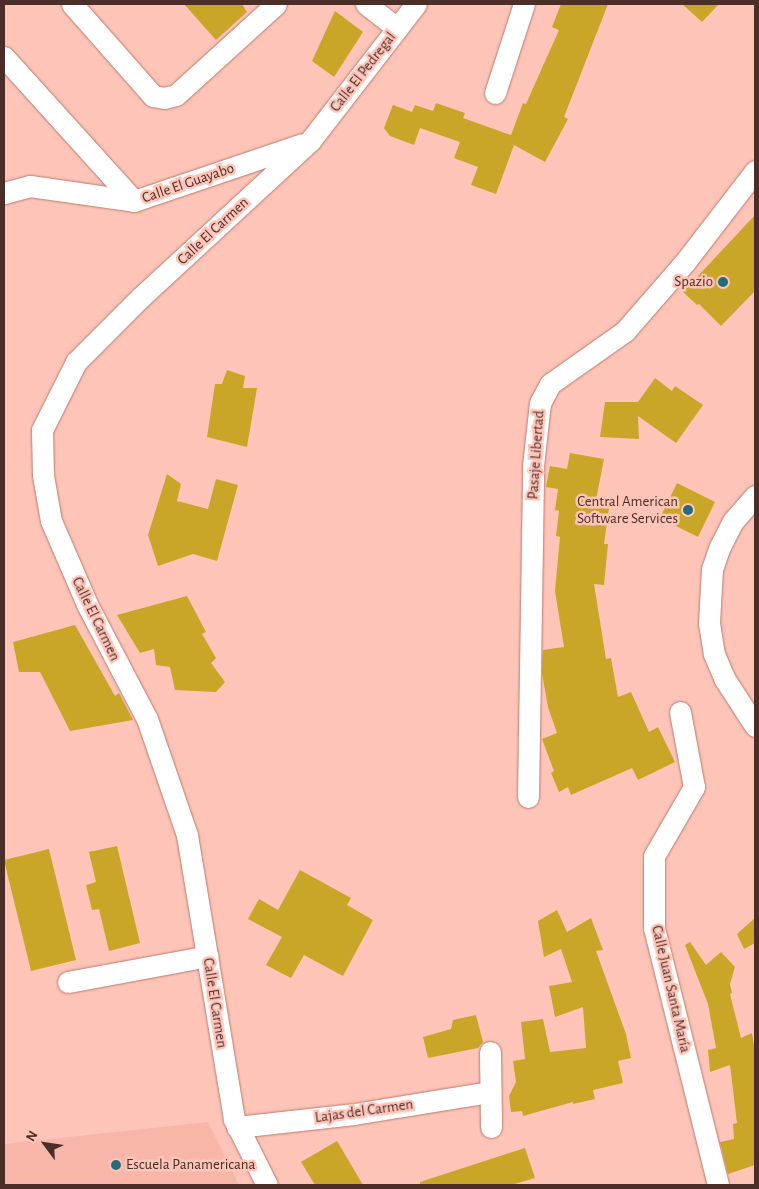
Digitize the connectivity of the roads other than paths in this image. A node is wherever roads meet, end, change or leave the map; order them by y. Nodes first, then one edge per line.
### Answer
1 (72, 4) edge
2 (276, 4) edge
3 (366, 4) edge
4 (416, 4) edge
5 (524, 4) edge
6 (397, 28) junction
7 (4, 57) edge
8 (495, 93) dead end
9 (310, 141) junction
10 (755, 171) edge
11 (4, 193) edge
12 (134, 201) junction
13 (755, 496) edge
14 (680, 712) dead end
15 (755, 726) edge
16 (528, 797) dead end
17 (208, 956) junction
18 (68, 982) dead end
19 (490, 1052) dead end
20 (490, 1092) junction
21 (237, 1127) junction
22 (491, 1127) dead end
23 (267, 1185) edge
24 (718, 1185) edge

1 - 2 street
3 - 6 street
4 - 6 street, Calle El Pedregal
5 - 8 street
6 - 9 street, Calle El Pedregal
7 - 12 street
9 - 12 street, Calle El Guayabo
9 - 17 street, Calle El Carmen
10 - 16 street, Pasaje Libertad
11 - 12 street, Calle El Guayabo
13 - 15 street
14 - 24 street, Calle Juan Santa María
17 - 18 street
17 - 21 street, Calle El Carmen
19 - 20 street
20 - 21 street, Lajas del Carmen
20 - 22 street
21 - 23 street, Calle El Carmen

